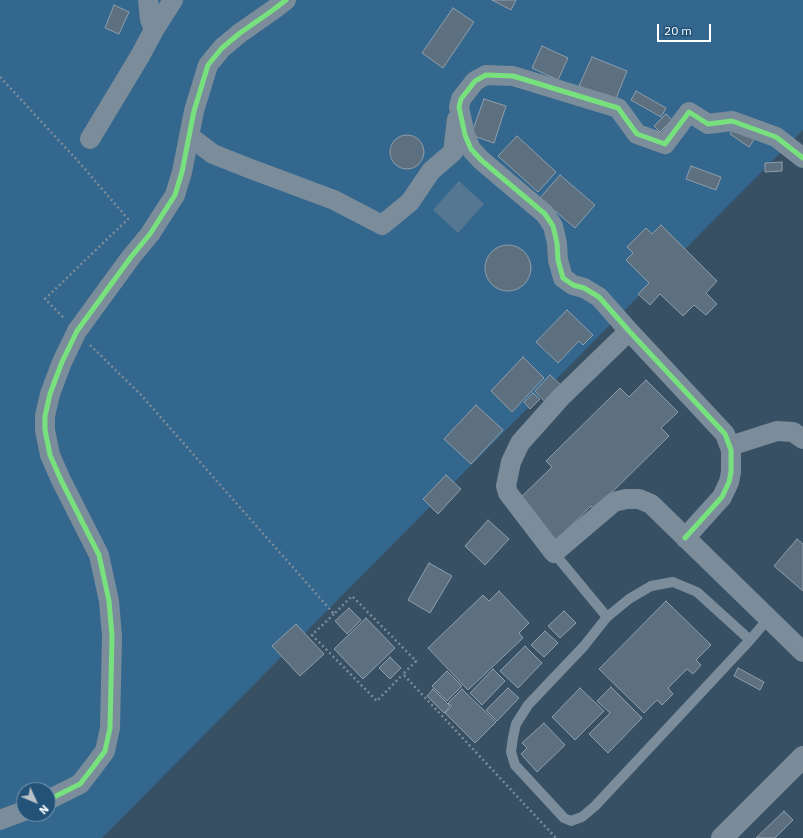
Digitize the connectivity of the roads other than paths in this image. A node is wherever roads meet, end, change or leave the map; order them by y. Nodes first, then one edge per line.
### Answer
1 (148, 0) edge
2 (173, 0) edge
3 (286, 0) edge
4 (154, 30) junction
5 (459, 107) junction
6 (189, 136) junction
7 (90, 139) dead end
8 (803, 158) edge
9 (629, 331) junction
10 (803, 439) edge
11 (730, 446) junction
12 (685, 538) junction
13 (554, 552) junction
14 (608, 618) junction
15 (768, 620) junction
16 (750, 640) junction
17 (803, 652) edge
18 (803, 757) edge
19 (56, 796) edge
20 (16, 814) edge
21 (0, 820) edge
22 (722, 838) edge

1 - 4 street
2 - 4 street
3 - 6 street
4 - 7 street
5 - 6 street
5 - 8 street
5 - 9 street
6 - 19 street
9 - 11 street
9 - 13 street
10 - 11 street
11 - 12 street
12 - 13 street
12 - 15 street
13 - 14 lane
14 - 16 lane
14 - 16 lane
15 - 16 lane
15 - 17 street
18 - 22 main road
20 - 21 street

